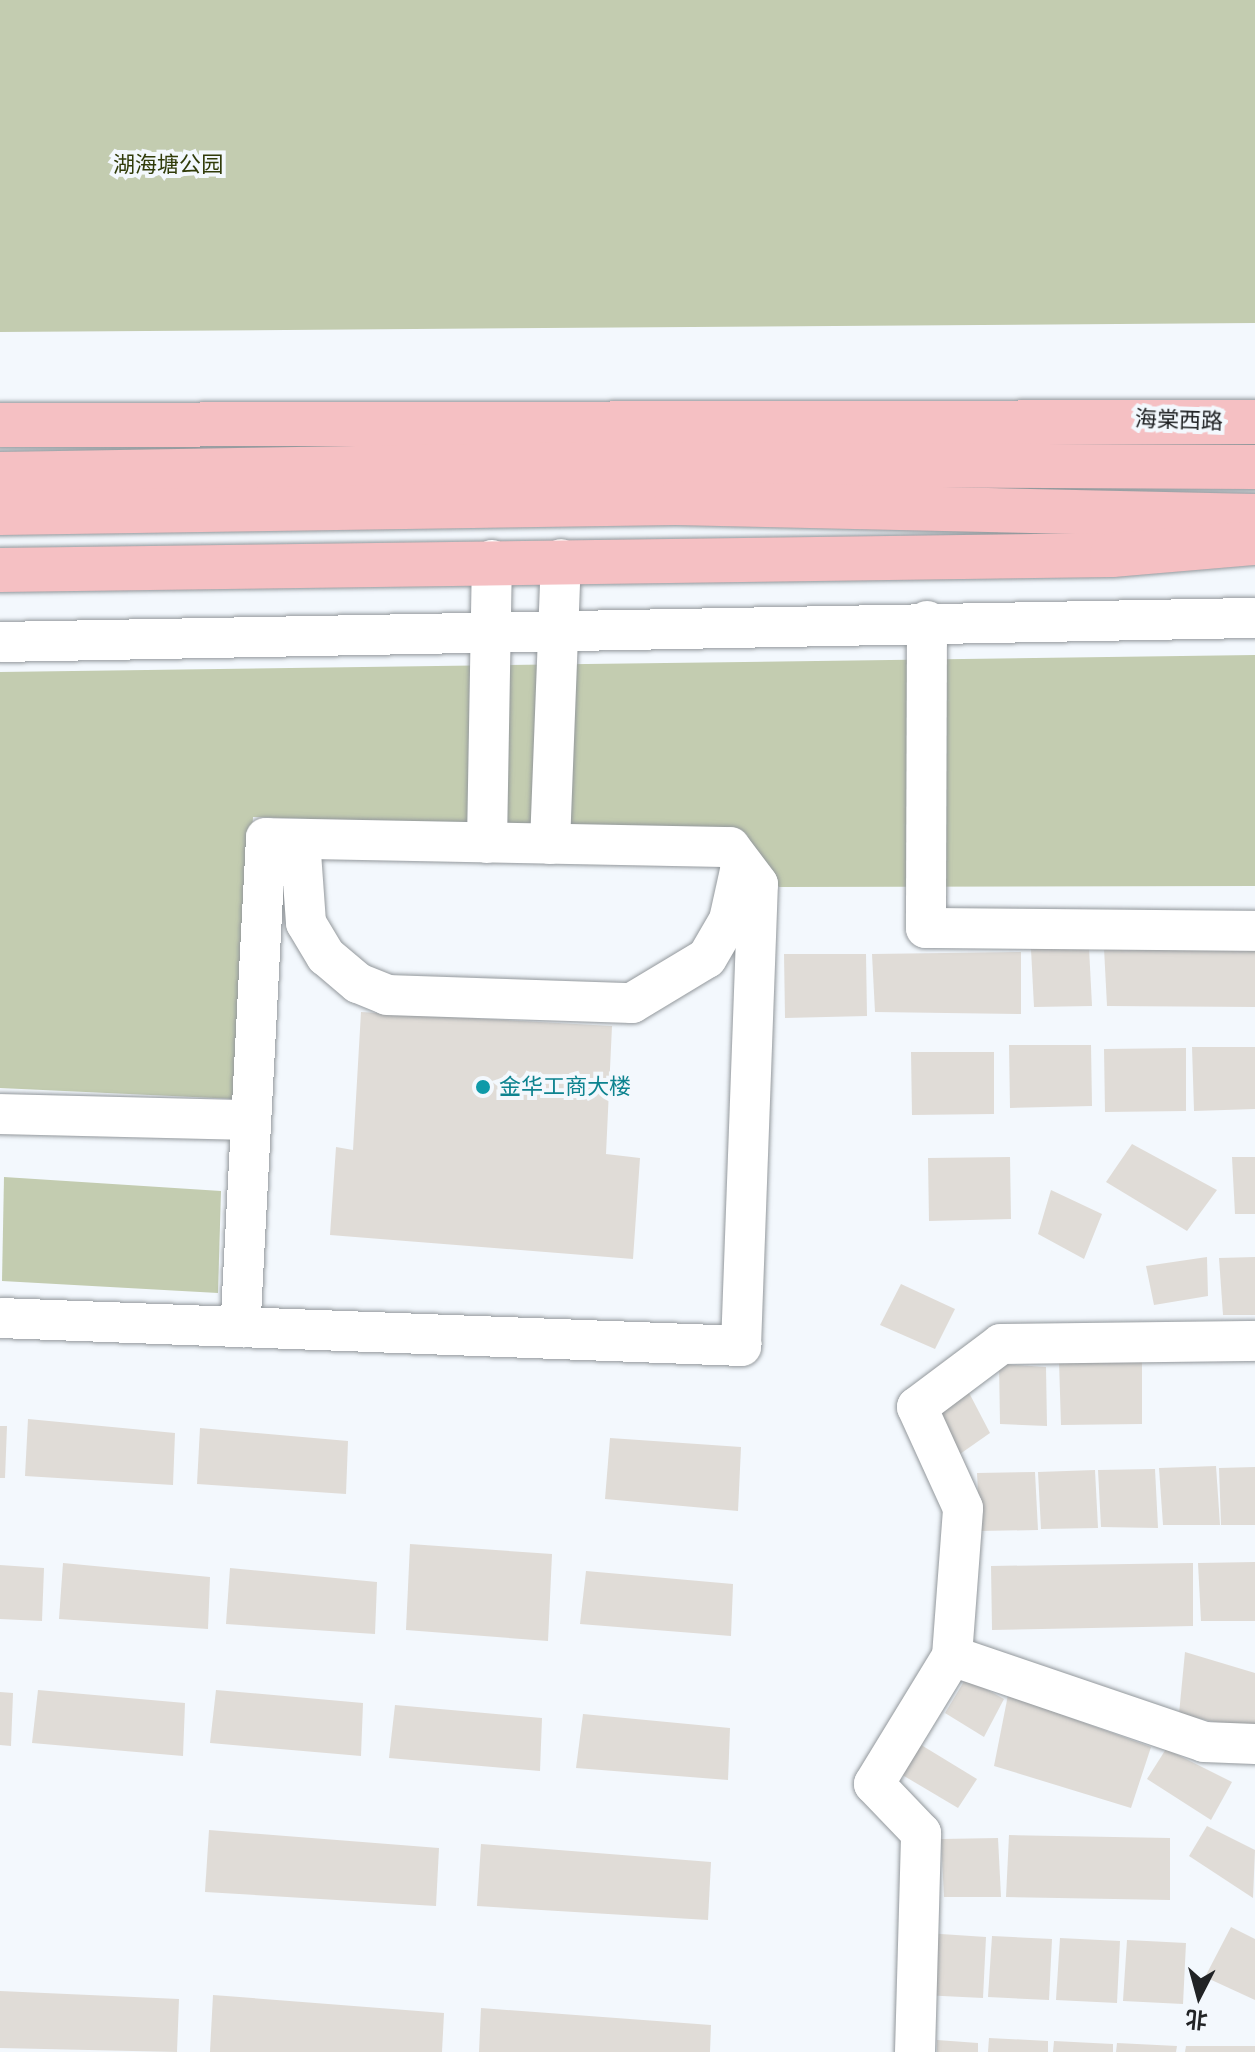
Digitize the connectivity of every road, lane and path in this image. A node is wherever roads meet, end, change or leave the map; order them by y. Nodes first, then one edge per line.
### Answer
1 (0, 405) edge
2 (1255, 422) edge
3 (380, 423) junction
4 (0, 425) edge
5 (1255, 467) edge
6 (0, 474) edge
7 (0, 513) edge
8 (1255, 516) edge
9 (1255, 543) edge
10 (561, 559) junction
11 (492, 560) junction
12 (0, 570) edge
13 (1255, 618) edge
14 (927, 621) junction
15 (558, 629) junction
16 (490, 631) junction
17 (0, 642) edge
18 (300, 839) junction
19 (487, 843) junction
20 (550, 844) junction
21 (742, 863) junction
22 (1255, 931) edge
23 (0, 1114) edge
24 (251, 1120) junction
25 (0, 1318) edge
26 (240, 1327) junction
27 (1255, 1341) edge
28 (952, 1656) junction
29 (1255, 1744) edge
30 (915, 2052) edge

1 - 3 main road
2 - 3 main road, 海棠西路
3 - 4 main road
5 - 6 main road
7 - 8 main road
9 - 10 main road
10 - 11 main road
10 - 15 lane
11 - 12 main road
11 - 16 lane
13 - 14 lane
14 - 15 lane
14 - 22 lane
15 - 16 lane
15 - 20 lane
16 - 17 lane
16 - 19 lane
18 - 19 lane
18 - 21 lane
18 - 24 lane
19 - 20 lane
20 - 21 lane
21 - 26 lane
23 - 24 lane
24 - 26 lane
25 - 26 lane
27 - 28 lane
28 - 29 lane
28 - 30 lane

